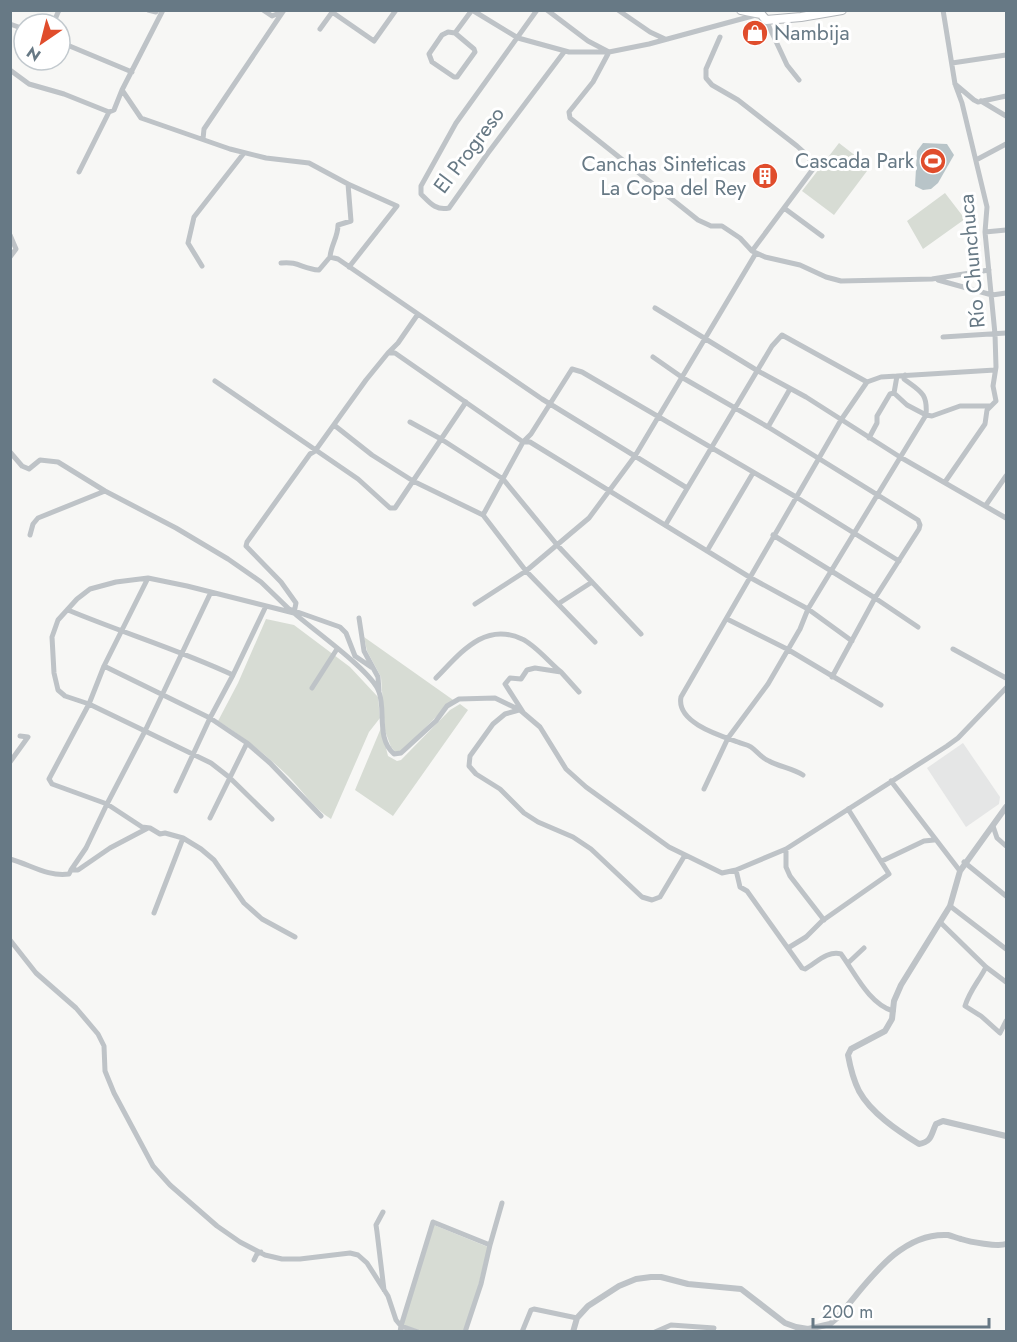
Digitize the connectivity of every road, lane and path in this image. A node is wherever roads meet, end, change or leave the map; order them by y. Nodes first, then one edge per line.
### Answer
1 (148, 10) edge
2 (158, 10) edge
3 (163, 10) edge
4 (263, 10) edge
5 (396, 10) edge
6 (472, 10) edge
7 (537, 10) edge
8 (547, 10) edge
9 (618, 10) edge
10 (842, 10) edge
11 (943, 10) edge
12 (284, 11) edge
13 (333, 11) edge
14 (747, 11) edge
15 (836, 11) edge
16 (764, 17) junction
17 (320, 28) dead end
18 (455, 33) junction
19 (720, 37) dead end
20 (518, 38) junction
21 (665, 39) junction
22 (72, 47) edge
23 (564, 52) junction
24 (609, 52) junction
25 (1006, 56) edge
26 (952, 63) junction
27 (10, 70) edge
28 (132, 72) junction
29 (798, 80) dead end
30 (955, 84) junction
31 (122, 90) junction
32 (1006, 96) edge
33 (981, 101) junction
34 (109, 111) junction
35 (1006, 116) edge
36 (203, 140) junction
37 (1006, 144) edge
38 (244, 153) junction
39 (976, 160) junction
40 (79, 172) dead end
41 (348, 184) junction
42 (784, 208) junction
43 (1006, 230) edge
44 (985, 232) junction
45 (10, 235) edge
46 (822, 237) dead end
47 (754, 252) junction
48 (10, 257) edge
49 (330, 257) junction
50 (281, 263) dead end
51 (202, 266) dead end
52 (349, 267) junction
53 (988, 270) junction
54 (935, 279) junction
55 (1006, 293) edge
56 (992, 295) junction
57 (655, 308) dead end
58 (418, 314) junction
59 (1006, 333) edge
60 (995, 334) junction
61 (705, 337) junction
62 (943, 337) dead end
63 (388, 353) junction
64 (653, 357) dead end
65 (995, 370) junction
66 (758, 371) junction
67 (905, 375) junction
68 (897, 376) junction
69 (682, 378) junction
70 (215, 381) dead end
71 (867, 382) junction
72 (790, 389) junction
73 (894, 393) junction
74 (466, 402) junction
75 (549, 404) junction
76 (990, 406) junction
77 (735, 408) junction
78 (926, 415) junction
79 (660, 416) junction
80 (841, 420) junction
81 (410, 422) dead end
82 (334, 425) junction
83 (768, 428) junction
84 (869, 438) junction
85 (441, 439) junction
86 (523, 442) junction
87 (711, 448) junction
88 (315, 451) junction
89 (10, 452) edge
90 (635, 456) junction
91 (900, 457) junction
92 (819, 460) junction
93 (753, 473) junction
94 (1006, 476) edge
95 (503, 479) junction
96 (413, 481) junction
97 (945, 482) junction
98 (687, 488) junction
99 (611, 490) junction
100 (105, 491) junction
101 (878, 494) junction
102 (796, 497) junction
103 (986, 505) junction
104 (483, 515) junction
105 (1006, 518) edge
106 (666, 525) junction
107 (854, 534) junction
108 (30, 535) dead end
109 (773, 536) junction
110 (558, 546) junction
111 (707, 551) junction
112 (899, 561) junction
113 (831, 571) junction
114 (526, 572) junction
115 (148, 578) junction
116 (752, 578) junction
117 (592, 582) junction
118 (211, 592) junction
119 (875, 598) junction
120 (475, 604) dead end
121 (558, 604) junction
122 (266, 606) junction
123 (808, 609) junction
124 (68, 610) junction
125 (295, 612) junction
126 (359, 618) dead end
127 (727, 619) junction
128 (918, 627) dead end
129 (122, 632) junction
130 (641, 634) dead end
131 (852, 641) junction
132 (595, 642) dead end
133 (337, 649) junction
134 (787, 649) junction
135 (953, 649) dead end
136 (183, 653) junction
137 (104, 666) junction
138 (371, 667) junction
139 (561, 672) junction
140 (233, 675) junction
141 (832, 677) junction
142 (436, 678) dead end
143 (1006, 678) edge
144 (312, 688) dead end
145 (1006, 688) edge
146 (379, 691) junction
147 (579, 692) dead end
148 (163, 693) junction
149 (89, 704) junction
150 (881, 705) dead end
151 (522, 712) junction
152 (210, 718) junction
153 (145, 731) junction
154 (20, 736) dead end
155 (728, 738) junction
156 (247, 743) junction
157 (195, 754) junction
158 (10, 762) edge
159 (803, 775) dead end
160 (229, 777) junction
161 (891, 781) junction
162 (704, 789) dead end
163 (176, 791) dead end
164 (107, 804) junction
165 (1006, 807) edge
166 (848, 808) junction
167 (321, 816) dead end
168 (210, 818) dead end
169 (272, 819) dead end
170 (993, 826) junction
171 (150, 828) junction
172 (183, 838) junction
173 (934, 840) junction
174 (1006, 846) edge
175 (786, 849) junction
176 (685, 855) junction
177 (10, 859) edge
178 (882, 861) junction
179 (964, 862) junction
180 (71, 870) junction
181 (736, 870) junction
182 (960, 871) junction
183 (1006, 896) edge
184 (950, 906) junction
185 (154, 913) dead end
186 (824, 920) junction
187 (941, 923) junction
188 (295, 937) dead end
189 (1006, 938) edge
190 (10, 940) edge
191 (1004, 947) edge
192 (788, 948) junction
193 (864, 948) dead end
194 (848, 963) junction
195 (986, 967) junction
196 (1006, 982) edge
197 (893, 1011) junction
198 (1006, 1021) edge
199 (1006, 1136) edge
200 (501, 1203) dead end
201 (383, 1212) dead end
202 (1006, 1244) edge
203 (490, 1245) junction
204 (261, 1252) junction
205 (254, 1260) dead end
206 (385, 1291) junction
207 (577, 1318) junction
208 (714, 1328) dead end
209 (400, 1329) edge
210 (418, 1332) edge
211 (465, 1332) edge
212 (522, 1332) edge
213 (573, 1332) edge
214 (655, 1332) edge

1 - 2 street
3 - 28 street
4 - 12 street
5 - 13 street
6 - 18 street
6 - 20 street
7 - 20 street
8 - 24 street
9 - 21 street
10 - 15 highway
11 - 26 street, Río Chunchuca
12 - 36 street
13 - 17 street
14 - 16 highway
15 - 16 highway
16 - 21 street
16 - 29 street
18 - 18 street
19 - 42 street
20 - 23 street
20 - 23 street, El Progreso
21 - 24 street
22 - 28 street
23 - 24 street
24 - 47 street
25 - 26 street
26 - 30 street, Río Chunchuca
27 - 34 street
28 - 31 street
30 - 33 street
30 - 39 street, Río Chunchuca
31 - 34 street
31 - 36 street
32 - 33 street
33 - 35 street
34 - 40 street
36 - 38 street
37 - 39 street
38 - 41 street
38 - 51 street
39 - 44 street, Río Chunchuca
41 - 49 street
41 - 52 street
42 - 46 street
42 - 47 street
43 - 44 street
44 - 53 street, Río Chunchuca
45 - 48 street
47 - 54 street
47 - 61 street
49 - 50 street
49 - 52 street
52 - 58 street
53 - 54 street
53 - 56 street, Río Chunchuca
54 - 56 street
55 - 56 street
56 - 60 street, Río Chunchuca
57 - 61 street
58 - 63 street
58 - 75 street
59 - 60 street
60 - 62 street
60 - 65 street, Río Chunchuca
61 - 66 street
61 - 69 street
63 - 74 street
63 - 82 street
64 - 69 street
65 - 67 street
65 - 76 street, Río Chunchuca
66 - 71 street
66 - 72 street
66 - 77 street
67 - 68 street
67 - 78 street
68 - 71 street
68 - 73 street
69 - 77 street
69 - 79 street
70 - 88 street
71 - 80 street
72 - 80 street
72 - 83 street
73 - 78 street
73 - 84 street
74 - 85 street
74 - 86 street
75 - 79 street
75 - 86 street
75 - 90 street
76 - 78 street
76 - 97 street, Río Chunchuca
77 - 83 street
77 - 87 street
78 - 91 street
79 - 87 street
79 - 90 street
80 - 84 street
80 - 92 street
81 - 85 street
82 - 88 street
82 - 96 street
83 - 92 street
84 - 91 street
85 - 95 street
85 - 96 street
86 - 95 street
86 - 99 street
87 - 93 street
87 - 98 street
88 - 96 street
88 - 125 street
89 - 100 street
90 - 98 street
90 - 99 street
91 - 97 street
91 - 101 street
92 - 101 street
92 - 102 street
93 - 102 street
93 - 111 street
94 - 103 street
95 - 104 street
95 - 110 street
96 - 104 street
97 - 103 street
98 - 106 street
99 - 106 street
99 - 110 street
100 - 108 street
100 - 125 street
101 - 107 street
101 - 112 street
102 - 107 street
102 - 109 street
103 - 105 street
104 - 114 street
106 - 111 street
107 - 112 street
107 - 113 street
109 - 113 street
109 - 116 street
110 - 114 street
110 - 117 street
111 - 116 street
112 - 119 street
113 - 119 street
113 - 123 street
114 - 120 street
114 - 121 street
115 - 118 street
115 - 124 street
115 - 129 street
116 - 123 street
116 - 127 street
117 - 121 street
117 - 130 street
118 - 122 street
118 - 136 street
119 - 128 street
119 - 131 street
121 - 132 street
122 - 125 street
122 - 140 street
123 - 131 street
123 - 134 street
124 - 129 street
124 - 149 street
125 - 133 street
125 - 138 street
126 - 138 street
127 - 134 street
127 - 155 street
129 - 136 street
129 - 137 street
131 - 141 street
133 - 144 street
133 - 146 street
134 - 141 street
134 - 155 street
135 - 143 street
136 - 140 street
136 - 148 street
137 - 148 street
137 - 149 street
138 - 146 street
139 - 142 street
139 - 147 street
139 - 151 street
140 - 152 street
141 - 150 street
145 - 161 street
146 - 151 street
148 - 152 street
148 - 153 street
149 - 153 street
149 - 164 street
151 - 176 street
151 - 176 street
152 - 156 street
152 - 157 street
153 - 157 street
153 - 164 street
154 - 158 street
155 - 159 street
155 - 162 street
156 - 160 street
156 - 167 street
157 - 160 street
157 - 163 street
160 - 168 street
160 - 169 street
161 - 166 street
161 - 173 street
164 - 171 street
164 - 180 street
165 - 170 street
166 - 175 street
166 - 178 street
170 - 174 street
170 - 179 street
171 - 172 street
171 - 180 street
172 - 185 street
172 - 188 street
173 - 178 street
173 - 182 street
175 - 181 street
175 - 186 street
176 - 181 street
177 - 180 street
178 - 186 street
179 - 182 street
179 - 183 street
181 - 192 street
182 - 184 street
184 - 187 street
184 - 191 street
186 - 192 street
187 - 195 street
187 - 197 street
189 - 191 street
190 - 204 street
192 - 194 street
193 - 194 street
194 - 197 street
195 - 196 street
195 - 198 street
197 - 199 street
200 - 203 street
201 - 206 street
202 - 207 street
203 - 209 street
203 - 211 street
204 - 205 street
204 - 206 street
206 - 209 street
207 - 212 street
207 - 213 street
208 - 214 street
209 - 210 street

